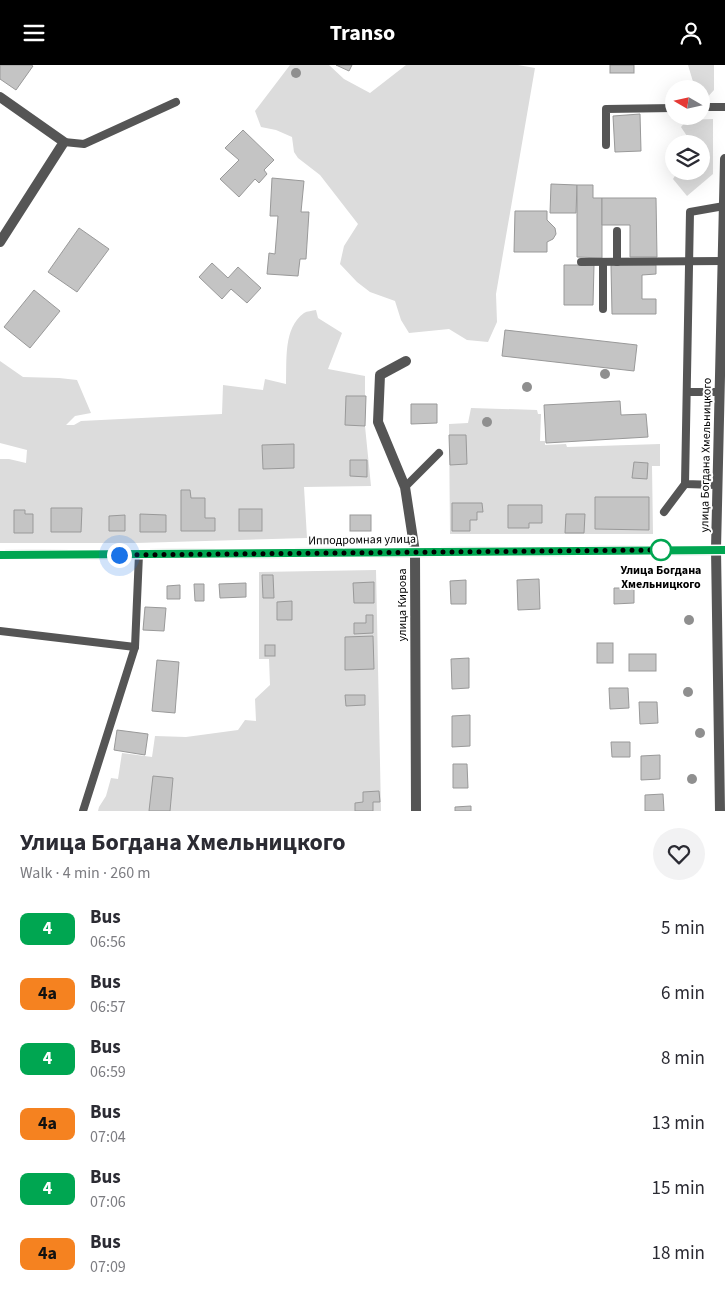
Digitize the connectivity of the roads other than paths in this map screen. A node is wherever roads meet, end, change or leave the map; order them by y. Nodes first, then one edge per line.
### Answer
1 (0, 97) edge
2 (176, 102) dead end
3 (665, 107) edge
4 (710, 107) edge
5 (725, 107) edge
6 (64, 142) junction
7 (606, 145) dead end
8 (725, 159) edge
9 (724, 206) edge
10 (617, 231) dead end
11 (0, 242) edge
12 (723, 261) junction
13 (581, 262) dead end
14 (603, 262) junction
15 (618, 262) junction
16 (689, 262) junction
17 (604, 309) dead end
18 (406, 361) dead end
19 (687, 392) junction
20 (720, 392) junction
21 (439, 453) dead end
22 (685, 484) junction
23 (717, 485) junction
24 (405, 487) junction
25 (664, 512) dead end
26 (721, 550) edge
27 (415, 552) junction
28 (139, 554) junction
29 (0, 555) edge
30 (0, 631) edge
31 (134, 647) junction
32 (82, 811) edge
33 (416, 811) edge
34 (720, 811) edge

1 - 6 street
2 - 6 lane
3 - 7 lane
4 - 5 lane
6 - 11 street
8 - 9 street, улица Богдана Хмельницкого
9 - 12 street, улица Богдана Хмельницкого
9 - 16 lane
10 - 15 lane
12 - 16 lane
12 - 20 street, улица Богдана Хмельницкого
13 - 14 lane
14 - 15 lane
14 - 17 lane
15 - 16 lane
16 - 19 lane
18 - 24 street, улица Кирова
19 - 20 lane
19 - 22 lane
20 - 23 street, улица Богдана Хмельницкого
21 - 24 lane
22 - 23 lane
22 - 25 lane
23 - 26 street, улица Богдана Хмельницкого
24 - 27 street, улица Кирова
26 - 27 street, Ипподромная улица
26 - 34 street, улица Богдана Хмельницкого
27 - 28 street, Ипподромная улица
27 - 33 street, улица Кирова
28 - 29 street, Ипподромная улица
28 - 31 lane
30 - 31 lane
31 - 32 lane

